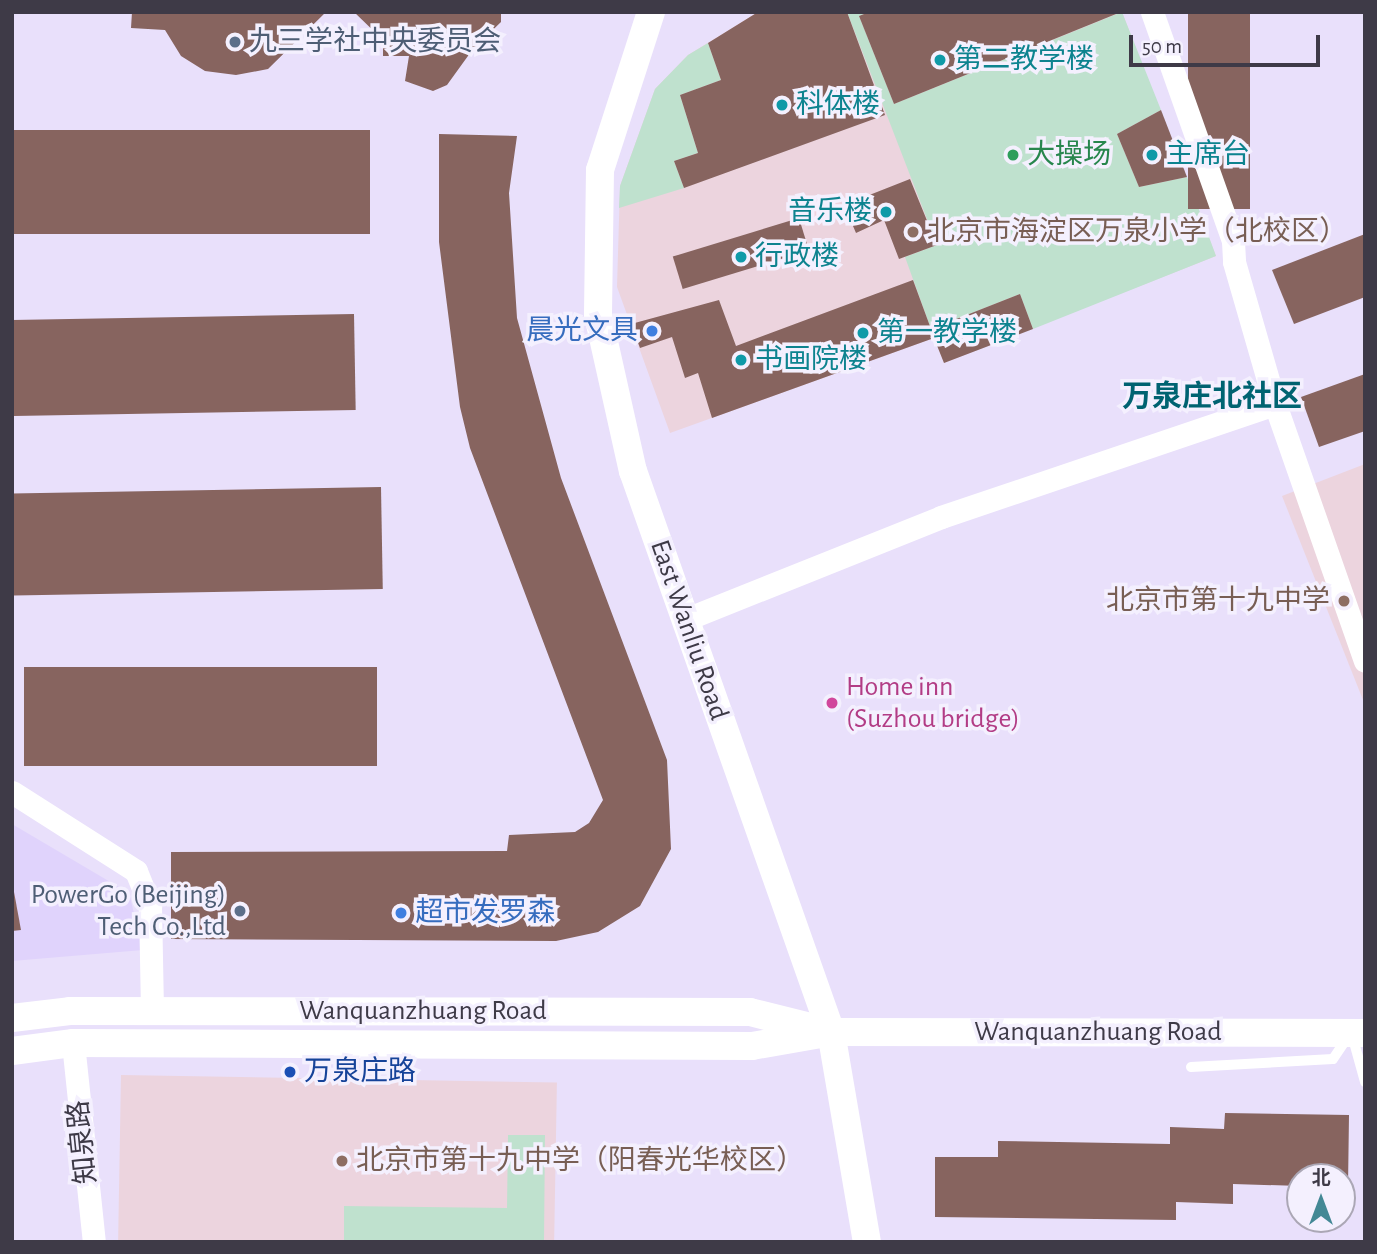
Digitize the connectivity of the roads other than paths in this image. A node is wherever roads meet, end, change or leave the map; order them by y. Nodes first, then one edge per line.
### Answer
1 (651, 12) edge
2 (1152, 12) edge
3 (1275, 404) junction
4 (684, 620) junction
5 (1365, 661) edge
6 (12, 792) edge
7 (152, 1011) junction
8 (12, 1018) edge
9 (831, 1032) junction
10 (1358, 1033) edge
11 (73, 1043) junction
12 (12, 1051) edge
13 (1191, 1067) dead end
14 (1365, 1082) edge
15 (93, 1242) edge
16 (867, 1242) edge

1 - 4 street, East Wanliu Road
2 - 3 street
3 - 4 street
3 - 5 street
4 - 9 street, East Wanliu Road
6 - 7 street
7 - 8 street, Wanquanzhuang Road
7 - 9 street, Wanquanzhuang Road
9 - 10 street, Wanquanzhuang Road
9 - 11 street, Wanquanzhuang Road
9 - 16 street, East Wanliu Road
10 - 13 lane
10 - 14 lane
11 - 12 street, Wanquanzhuang Road
11 - 15 street, 知泉路

